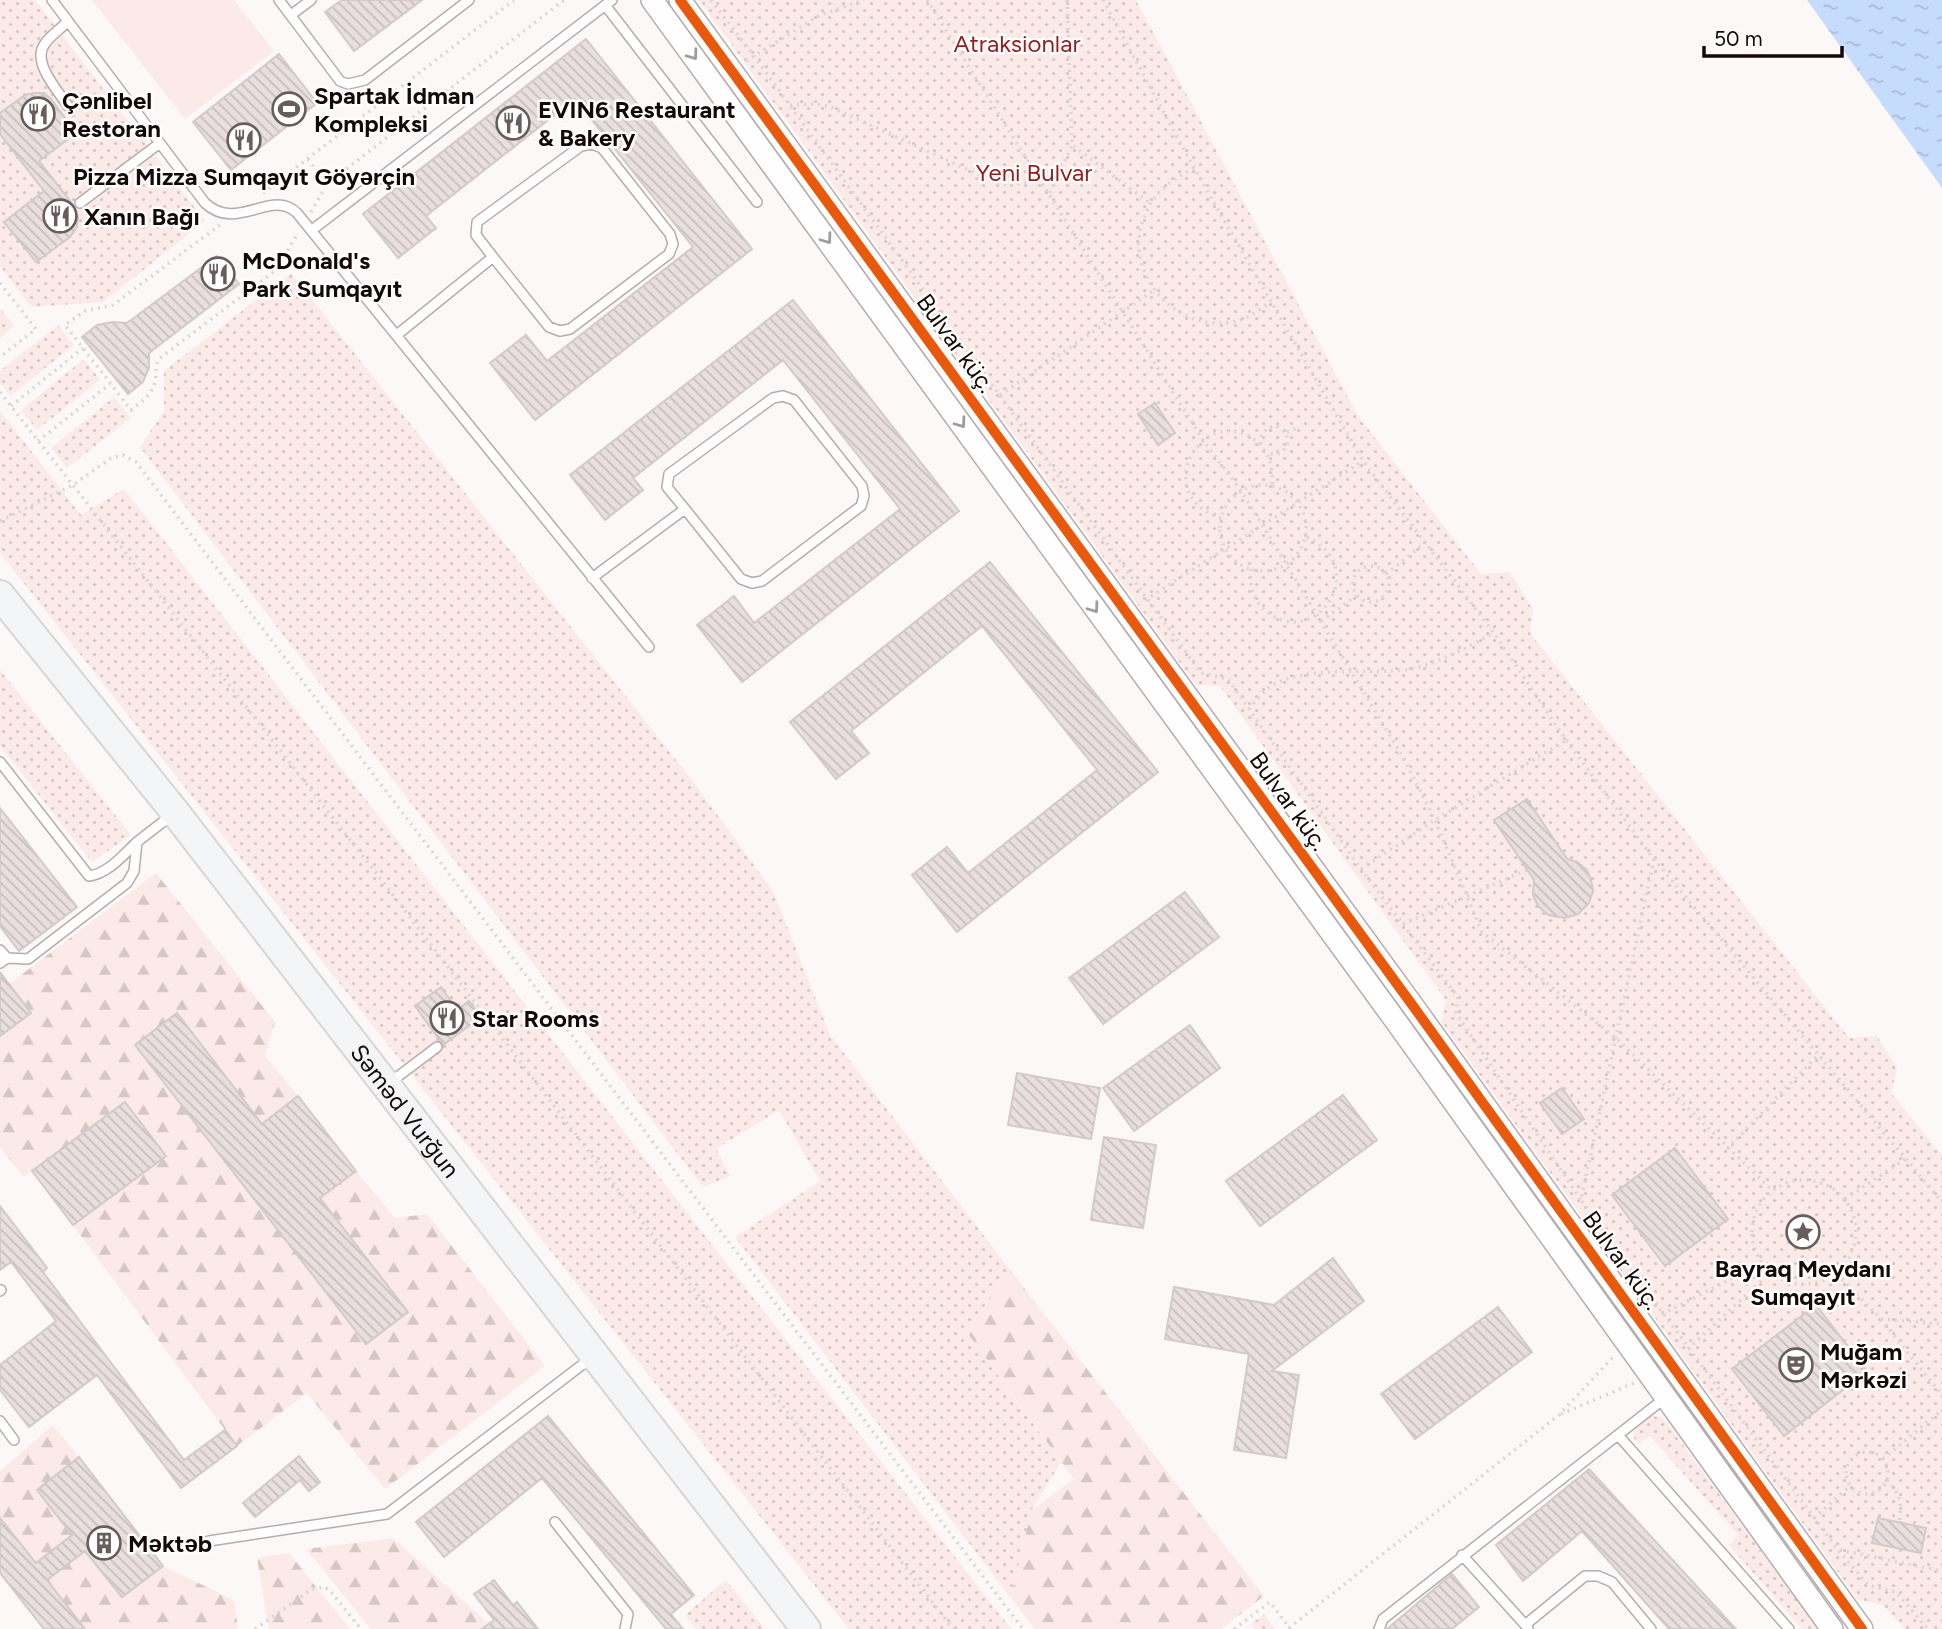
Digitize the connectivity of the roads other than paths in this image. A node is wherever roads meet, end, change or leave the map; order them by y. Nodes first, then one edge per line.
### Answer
1 (52, 0) edge
2 (279, 0) edge
3 (311, 0) edge
4 (469, 0) edge
5 (652, 0) edge
6 (680, 0) edge
7 (609, 3) edge
8 (291, 15) junction
9 (68, 21) junction
10 (68, 106) dead end
11 (160, 143) junction
12 (757, 202) dead end
13 (80, 203) dead end
14 (312, 230) junction
15 (493, 257) junction
16 (398, 334) junction
17 (685, 509) junction
18 (593, 578) junction
19 (0, 595) edge
20 (649, 647) dead end
21 (1170, 673) junction
22 (1151, 687) junction
23 (0, 762) edge
24 (176, 812) junction
25 (137, 842) junction
26 (0, 950) edge
27 (3, 961) edge
28 (1413, 1006) junction
29 (1395, 1020) junction
30 (437, 1047) dead end
31 (386, 1085) junction
32 (596, 1355) junction
33 (1665, 1398) junction
34 (0, 1421) edge
35 (1618, 1435) junction
36 (14, 1440) dead end
37 (555, 1522) dead end
38 (209, 1541) dead end
39 (1462, 1555) junction
40 (1839, 1598) junction
41 (1819, 1612) junction
42 (1527, 1627) edge
43 (625, 1629) edge
44 (806, 1629) edge
45 (1379, 1629) edge
46 (1651, 1629) edge
47 (1789, 1629) edge
48 (1832, 1629) edge
49 (1862, 1629) edge

1 - 9 lane
2 - 8 lane
3 - 8 lane
4 - 8 lane
5 -> 22 street, Bulvar küç.
6 - 21 street, Bulvar küç.
7 - 12 lane
7 - 14 lane
9 - 10 lane
9 - 11 lane
11 - 13 lane
11 - 14 lane
14 - 16 lane
15 - 15 lane
15 - 16 lane
16 - 18 lane
17 - 17 lane
17 - 18 lane
18 - 20 lane
19 - 24 main road, Səməd Vurğun
21 - 22 street
21 - 28 street, Bulvar küç.
22 - 29 street, Bulvar küç.
23 - 25 lane
24 - 25 lane
24 - 31 main road, Səməd Vurğun
25 - 27 lane
26 - 27 lane
28 - 29 street
28 - 40 street, Bulvar küç.
29 - 33 street, Bulvar küç.
30 - 31 lane
31 - 32 main road, Səməd Vurğun
32 - 38 lane
32 - 44 main road, Səməd Vurğun
33 - 35 lane
33 - 41 street, Bulvar küç.
34 - 36 lane
35 - 39 lane
35 - 47 lane
37 - 43 lane
39 - 42 lane
39 - 45 lane
40 - 41 street
40 - 49 street, Bulvar küç.
41 - 48 street, Bulvar küç.
42 - 46 lane

